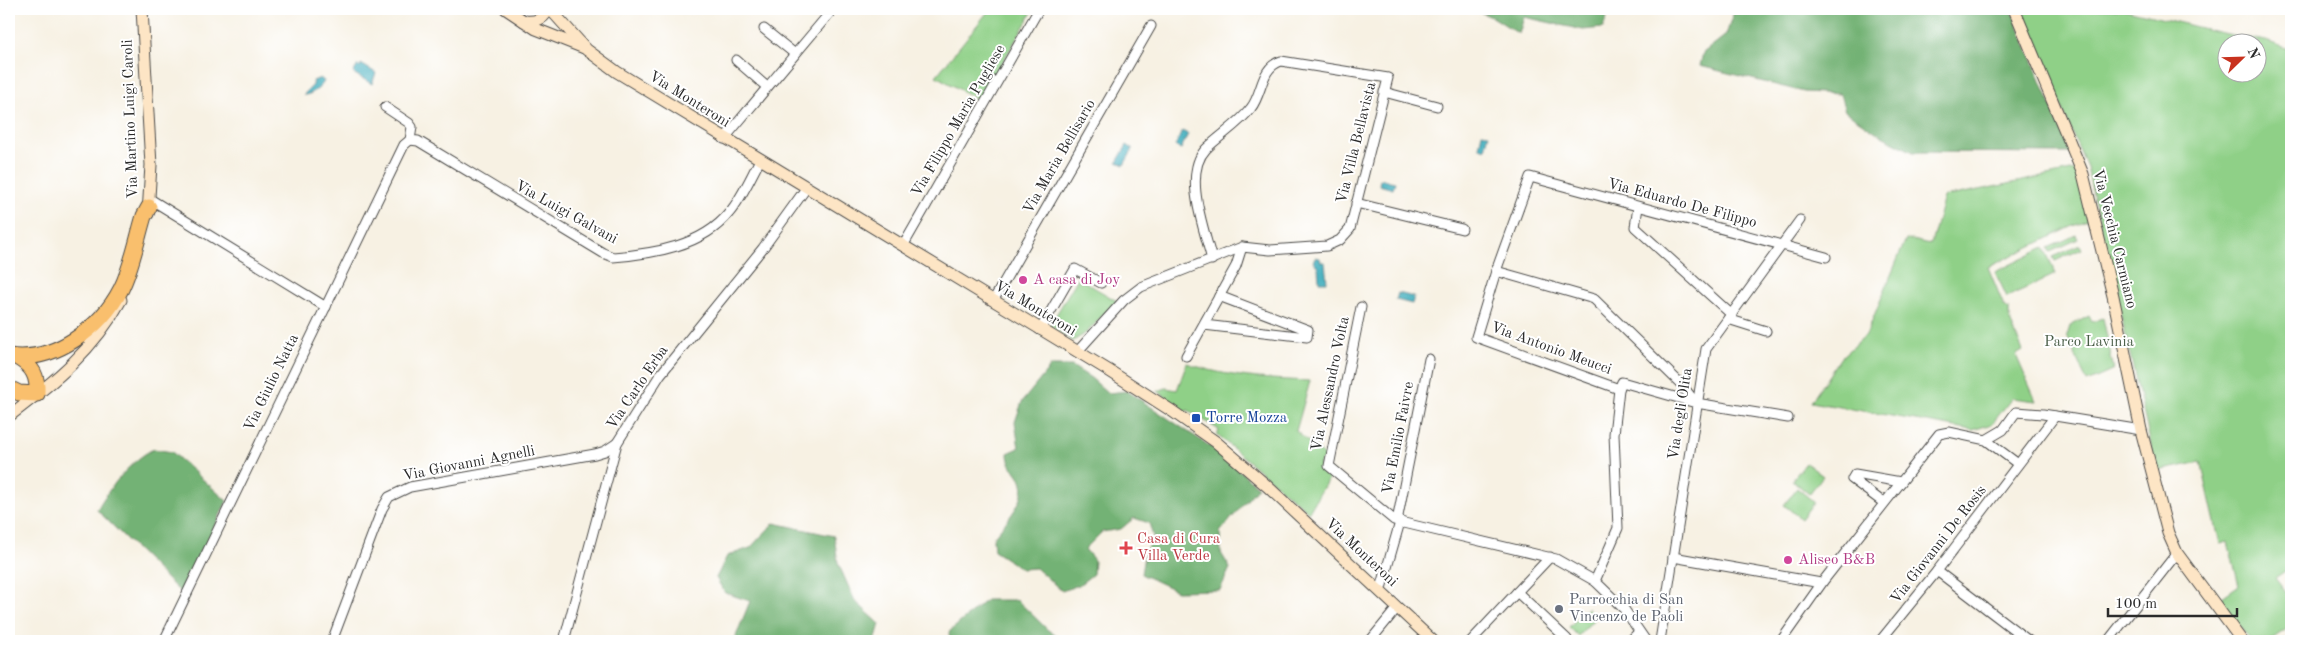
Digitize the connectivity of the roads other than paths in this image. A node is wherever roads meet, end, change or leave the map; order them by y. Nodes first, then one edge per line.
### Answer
1 (142, 9) edge
2 (506, 9) edge
3 (549, 9) edge
4 (833, 9) edge
5 (1039, 9) edge
6 (2014, 9) edge
7 (524, 22) junction
8 (1151, 26) dead end
9 (764, 29) dead end
10 (587, 50) junction
11 (795, 54) junction
12 (736, 60) dead end
13 (767, 88) junction
14 (1384, 92) junction
15 (1438, 106) dead end
16 (385, 107) dead end
17 (724, 139) junction
18 (410, 140) junction
19 (760, 160) junction
20 (807, 187) junction
21 (149, 203) junction
22 (1356, 203) junction
23 (1638, 207) junction
24 (1800, 220) dead end
25 (1462, 229) dead end
26 (1783, 244) junction
27 (903, 246) junction
28 (1242, 247) junction
29 (1826, 257) dead end
30 (1212, 260) junction
31 (1496, 271) junction
32 (1101, 283) dead end
33 (1220, 296) junction
34 (993, 301) junction
35 (326, 307) junction
36 (1361, 307) dead end
37 (1730, 317) junction
38 (1204, 325) junction
39 (1040, 330) junction
40 (1766, 331) dead end
41 (1077, 352) junction
42 (1186, 356) dead end
43 (13, 357) edge
44 (1429, 358) dead end
45 (9, 388) edge
46 (1619, 389) junction
47 (37, 394) junction
48 (1696, 403) junction
49 (9, 416) edge
50 (2055, 416) junction
51 (1788, 418) dead end
52 (2141, 430) junction
53 (1986, 440) junction
54 (617, 443) junction
55 (2018, 464) junction
56 (1901, 482) junction
57 (1884, 503) junction
58 (1400, 522) junction
59 (2178, 553) junction
60 (1550, 557) junction
61 (1673, 557) junction
62 (1937, 571) junction
63 (1595, 581) junction
64 (1821, 583) junction
65 (1380, 592) junction
66 (1517, 592) junction
67 (1397, 608) junction
68 (1640, 632) junction
69 (1567, 639) dead end
70 (1783, 640) edge
71 (164, 641) edge
72 (332, 641) edge
73 (564, 641) edge
74 (1370, 641) edge
75 (1433, 641) edge
76 (1471, 641) edge
77 (1630, 641) edge
78 (1646, 641) edge
79 (1660, 641) edge
80 (1880, 641) edge
81 (2029, 641) edge
82 (2108, 641) edge
83 (2242, 641) edge

1 - 21 main road, Via Martino Luigi Caroli
2 - 7 main road, Via Monteroni
3 - 7 main road, Via Monteroni
3 - 10 main road, Via Monteroni
4 - 11 street
5 - 27 street, Via Filippo Maria Pugliese
6 - 52 main road, Via Vecchia Carmiano
7 - 10 main road, Via Monteroni
8 - 34 street, Via Maria Bellisario
9 - 11 street
10 - 17 main road, Via Monteroni
11 - 13 street
12 - 13 street
13 - 17 street
14 - 15 street
14 - 22 street, Via Villa Bellavista
14 - 30 street, Via Villa Bellavista
16 - 18 street
17 - 19 main road, Via Monteroni
18 - 19 street, Via Luigi Galvani
18 - 35 street, Via Giulio Natta
19 - 20 main road, Via Monteroni
20 - 27 main road, Via Monteroni
20 - 54 street, Via Carlo Erba
21 - 35 street
21 - 43 highway
21 - 47 main road, Via Martino Luigi Caroli
22 - 25 street
22 - 28 street, Via Villa Bellavista
23 - 26 street, Via Eduardo De Filippo
23 - 31 street, Via Eduardo De Filippo
23 - 37 street
24 - 26 street, Via degli Olita
26 - 29 street, Via Eduardo De Filippo
26 - 37 street, Via degli Olita
27 - 34 main road, Via Monteroni
28 - 30 street, Via Villa Bellavista
28 - 33 street
30 - 41 street, Via Villa Bellavista
31 - 46 street, Via Antonio Meucci
31 - 48 street
32 - 39 street
33 - 38 street
33 - 38 street
34 - 39 main road, Via Monteroni
35 - 71 street, Via Giulio Natta
36 - 58 street, Via Alessandro Volta
37 - 40 street
37 - 48 street, Via degli Olita
38 - 42 street
39 - 41 main road, Via Monteroni
41 - 65 main road, Via Monteroni
43 - 47 highway
44 - 58 street, Via Emilio Faivre
45 - 47 highway
46 - 48 street, Via Antonio Meucci
46 - 63 street
47 - 49 main road, Via Martino Luigi Caroli
48 - 51 street, Via Antonio Meucci
48 - 61 street, Via degli Olita
50 - 52 street
50 - 53 street
50 - 55 street, Via Giovanni De Rosis
52 - 59 main road, Via Vecchia Carmiano
53 - 55 street
53 - 56 street
54 - 72 street, Via Giovanni Agnelli
54 - 73 street, Via Carlo Erba
55 - 62 street, Via Giovanni De Rosis
56 - 57 street
56 - 57 street
57 - 64 street
58 - 60 street
58 - 65 street, Via Emilio Faivre
59 - 82 street
59 - 83 main road, Via Vecchia Carmiano
60 - 63 street
60 - 66 street
61 - 64 street
61 - 79 street, Via degli Olita
62 - 80 street, Via Giovanni De Rosis
62 - 81 street
63 - 68 street
64 - 70 street
65 - 67 main road, Via Monteroni
66 - 69 street
66 - 76 street
67 - 74 street
67 - 75 main road, Via Monteroni
68 - 77 street
68 - 78 street

